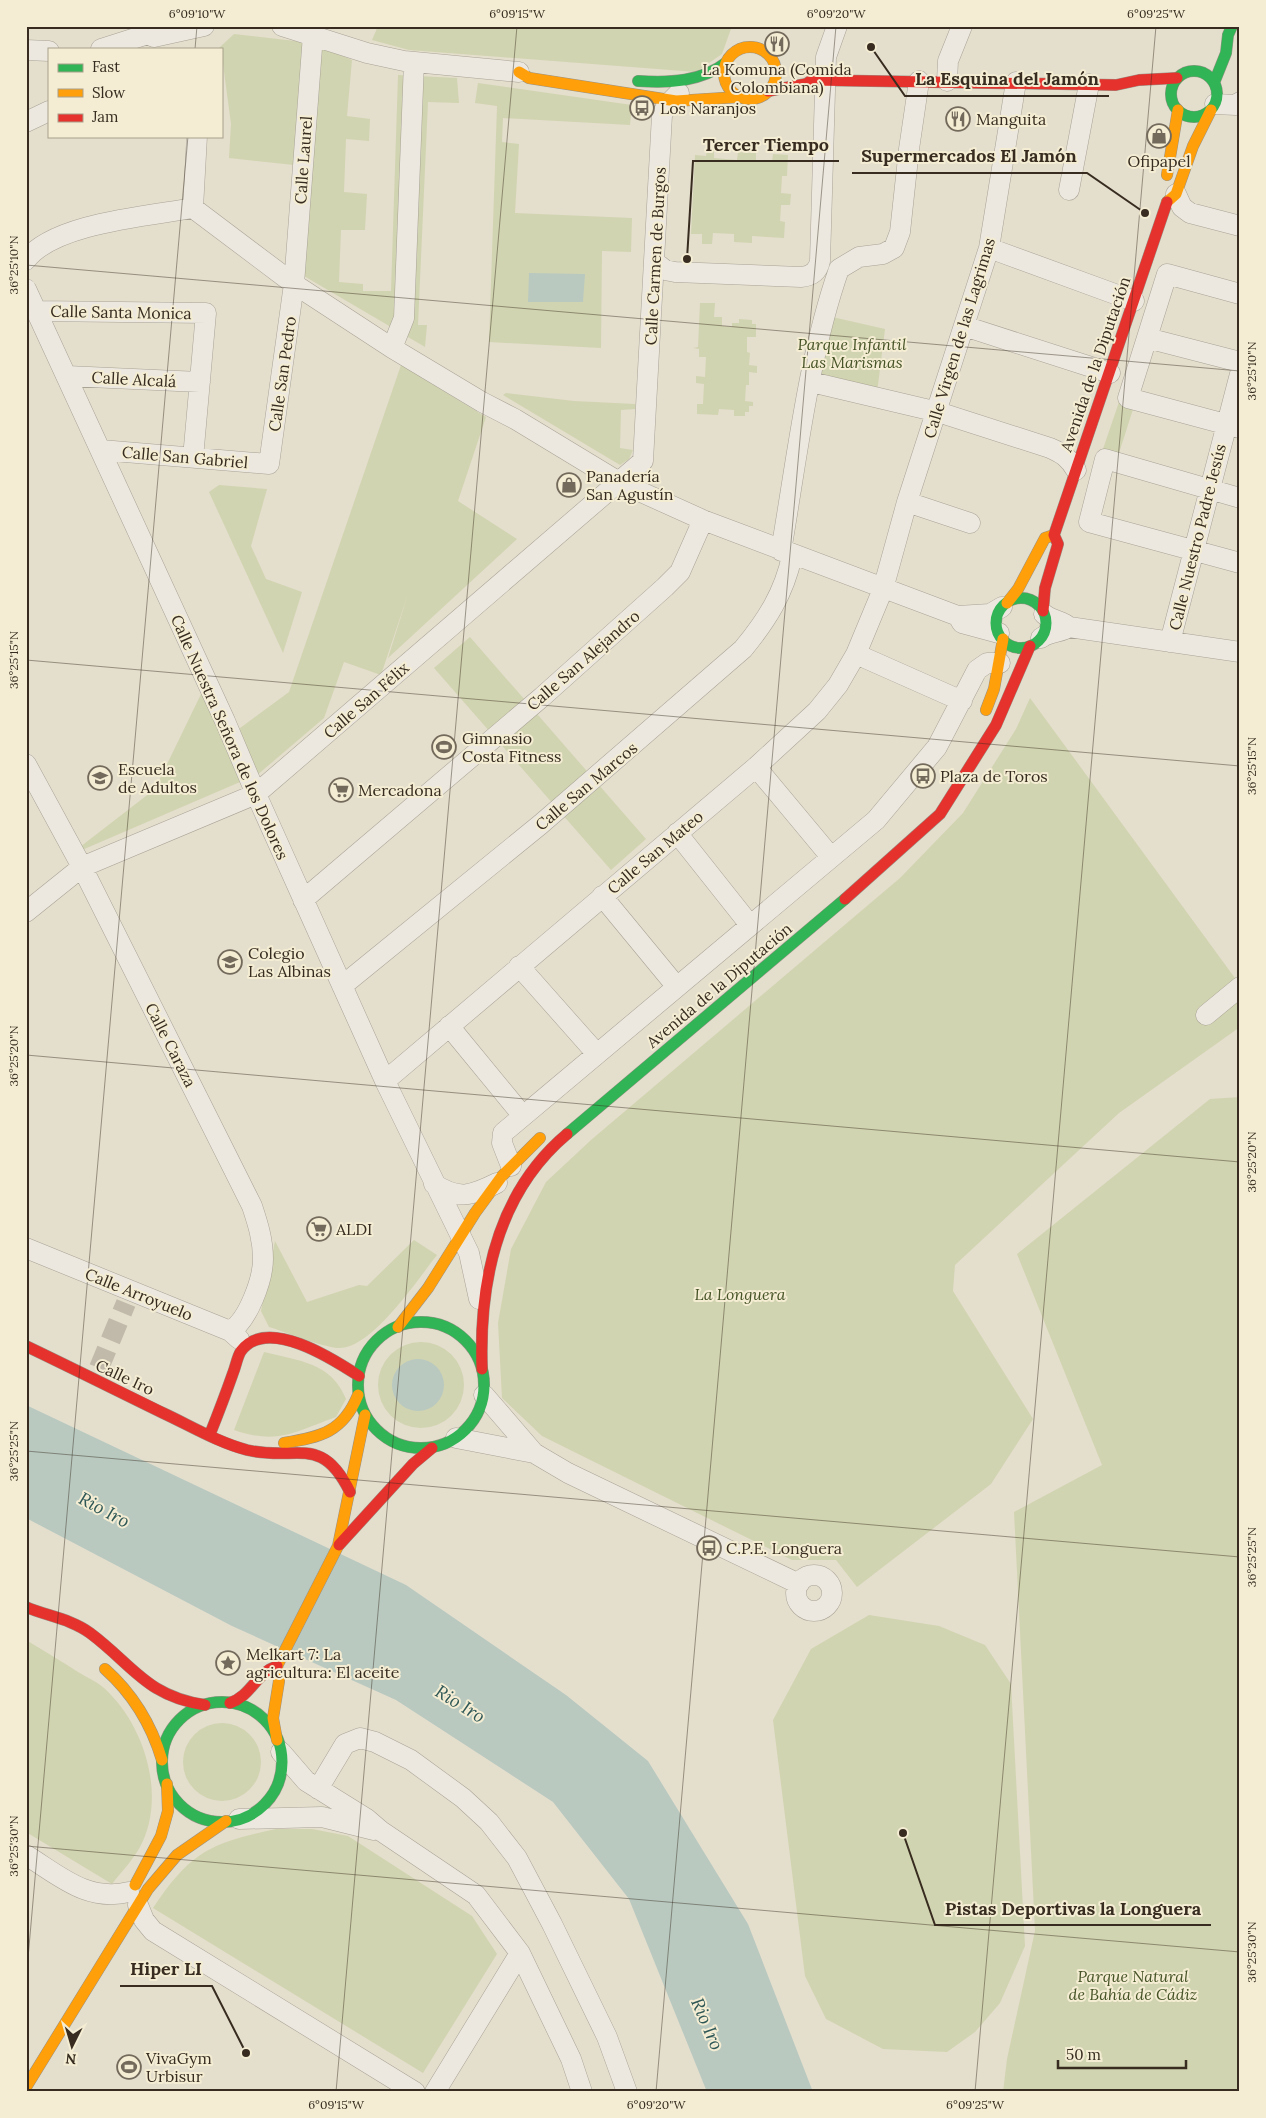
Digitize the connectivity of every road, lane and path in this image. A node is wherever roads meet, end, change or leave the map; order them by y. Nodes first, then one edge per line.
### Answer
1 (204, 26) edge
2 (282, 26) edge
3 (837, 26) edge
4 (962, 26) edge
5 (1232, 26) edge
6 (740, 34) dead end
7 (313, 35) junction
8 (156, 37) edge
9 (760, 38) dead end
10 (106, 48) edge
11 (26, 50) edge
12 (761, 50) junction
13 (48, 51) edge
14 (729, 59) junction
15 (1201, 61) dead end
16 (414, 62) junction
17 (773, 62) junction
18 (790, 70) dead end
19 (1190, 71) junction
20 (519, 72) junction
21 (801, 73) dead end
22 (708, 74) junction
23 (1177, 78) junction
24 (819, 80) junction
25 (919, 81) junction
26 (946, 81) junction
27 (1016, 82) junction
28 (1089, 84) junction
29 (1116, 85) junction
30 (768, 91) junction
31 (739, 96) junction
32 (1214, 96) junction
33 (1240, 96) edge
34 (1171, 98) junction
35 (672, 100) junction
36 (1240, 102) edge
37 (1178, 110) junction
38 (48, 111) edge
39 (26, 122) edge
40 (197, 138) edge
41 (1069, 190) dead end
42 (1171, 198) junction
43 (193, 208) junction
44 (1240, 226) edge
45 (989, 248) junction
46 (26, 260) edge
47 (655, 262) junction
48 (294, 284) junction
49 (26, 289) edge
50 (1240, 294) edge
51 (1134, 301) junction
52 (36, 311) junction
53 (964, 326) junction
54 (1148, 338) junction
55 (392, 348) junction
56 (1240, 362) edge
57 (1110, 373) junction
58 (1240, 374) edge
59 (67, 376) junction
60 (200, 382) junction
61 (811, 382) junction
62 (938, 412) junction
63 (1233, 426) edge
64 (101, 450) junction
65 (193, 458) junction
66 (643, 460) junction
67 (270, 464) joint
68 (1076, 470) junction
69 (619, 482) junction
70 (1208, 489) junction
71 (650, 495) junction
72 (1240, 498) edge
73 (907, 502) junction
74 (703, 520) junction
75 (970, 523) dead end
76 (1054, 535) junction
77 (1193, 549) junction
78 (786, 553) junction
79 (1240, 563) edge
80 (883, 589) junction
81 (1005, 605) junction
82 (1044, 613) junction
83 (958, 616) junction
84 (1070, 627) junction
85 (1001, 636) junction
86 (1036, 642) junction
87 (1170, 642) junction
88 (1240, 652) edge
89 (856, 654) junction
90 (1000, 663) junction
91 (962, 701) junction
92 (981, 721) dead end
93 (26, 764) edge
94 (756, 767) junction
95 (256, 794) junction
96 (677, 833) junction
97 (831, 857) junction
98 (82, 867) junction
99 (602, 896) junction
100 (303, 900) junction
101 (26, 912) edge
102 (750, 926) junction
103 (519, 966) junction
104 (342, 986) junction
105 (1240, 986) edge
106 (677, 987) junction
107 (1206, 1015) dead end
108 (448, 1026) junction
109 (597, 1054) junction
110 (385, 1081) junction
111 (523, 1116) junction
112 (549, 1131) dead end
113 (512, 1166) junction
114 (497, 1183) junction
115 (434, 1184) junction
116 (461, 1238) junction
117 (26, 1248) edge
118 (253, 1301) junction
119 (482, 1322) junction
120 (398, 1327) junction
121 (230, 1331) junction
122 (273, 1338) junction
123 (26, 1346) edge
124 (241, 1350) junction
125 (482, 1369) junction
126 (358, 1376) junction
127 (358, 1395) junction
128 (484, 1395) junction
129 (365, 1415) junction
130 (210, 1434) junction
131 (456, 1438) junction
132 (432, 1448) junction
133 (534, 1453) junction
134 (350, 1492) junction
135 (338, 1546) junction
136 (799, 1584) dead end
137 (26, 1607) edge
138 (51, 1618) junction
139 (58, 1633) dead end
140 (95, 1662) dead end
141 (278, 1666) junction
142 (230, 1703) junction
143 (205, 1705) junction
144 (279, 1746) junction
145 (162, 1760) junction
146 (167, 1784) junction
147 (318, 1789) junction
148 (232, 1820) junction
149 (381, 1832) junction
150 (26, 1855) edge
151 (129, 1902) junction
152 (520, 1953) junction
153 (26, 2087) edge
154 (415, 2092) edge
155 (435, 2092) edge
156 (582, 2092) edge
157 (627, 2092) edge

1 - 8 street
2 - 7 street
3 - 24 street
4 - 26 street
5 - 32 main road, Avenida de la Diputación
6 - 14 main road
7 - 16 street
7 - 48 street, Calle Laurel
8 - 10 street
9 - 12 main road
11 - 13 street
12 - 14 main road
12 - 17 main road
14 - 22 main road
14 - 31 main road
15 - 19 main road
16 - 20 street
16 - 55 street
17 - 18 main road
17 - 30 main road
19 - 23 main road
19 - 32 main road
20 - 22 main road
20 - 35 main road
21 - 24 main road
22 - 35 street, Calle Carmen de Burgos
23 - 29 main road
23 - 34 main road
24 - 25 main road
24 - 30 main road
24 - 47 street
25 - 26 main road
25 - 61 street, Calle San Marcos
26 - 27 main road
27 - 28 main road
27 - 45 street, Calle Virgen de las Lagrimas
28 - 29 main road
28 - 41 street
29 - 34 main road
30 - 31 main road
31 - 35 main road
32 - 33 street
32 - 36 street
32 - 37 main road
32 - 42 main road, Avenida de la Diputación
34 - 37 main road
35 - 47 street, Calle Carmen de Burgos
37 - 42 main road, Avenida de la Diputación
38 - 39 street
40 - 43 street
42 - 44 street
42 - 51 main road, Avenida de la Diputación
43 - 46 street
43 - 48 street
45 - 51 street
45 - 53 street, Calle Virgen de las Lagrimas
47 - 66 street, Calle Carmen de Burgos
48 - 55 street
48 - 67 street, Calle San Pedro
49 - 52 street, Calle Nuestra Señora de los Dolores
50 - 54 street
51 - 57 main road, Avenida de la Diputación
52 - 59 street, Calle Nuestra Señora de los Dolores
52 - 60 street, Calle Santa Monica
53 - 57 street
53 - 62 street, Calle Virgen de las Lagrimas
54 - 56 street
54 - 63 street
55 - 69 street
57 - 68 main road, Avenida de la Diputación
58 - 63 street, Calle Nuestro Padre Jesús
59 - 60 street, Calle Alcalá
59 - 64 street, Calle Nuestra Señora de los Dolores
60 - 65 street
61 - 62 street
61 - 78 street, Calle San Marcos
62 - 68 street
62 - 73 street, Calle Virgen de las Lagrimas
63 - 70 street, Calle Nuestro Padre Jesús
64 - 65 street, Calle San Gabriel
64 - 95 street, Calle Nuestra Señora de los Dolores
65 - 67 street, Calle San Gabriel
66 - 69 street
66 - 71 street, Calle Carmen de Burgos
68 - 76 main road, Avenida de la Diputación
69 - 71 street
69 - 95 street, Calle San Félix
70 - 72 street
70 - 77 street, Calle Nuestro Padre Jesús
70 - 77 street
71 - 74 street
73 - 75 street
73 - 80 street, Calle Virgen de las Lagrimas
74 - 78 street
74 - 100 street, Calle San Alejandro
76 - 81 main road, Avenida de la Diputación
76 - 82 main road, Avenida de la Diputación
77 - 79 street
77 - 87 street, Calle Nuestro Padre Jesús
78 - 80 street
78 - 104 street, Calle San Marcos
80 - 83 street
80 - 89 street, Calle San Mateo
81 - 82 main road
81 - 83 street
81 - 85 main road
82 - 84 street
82 - 86 main road
83 - 85 street
84 - 86 street
84 - 87 street
85 - 86 main road
85 - 90 main road
86 - 119 main road, Avenida de la Diputación
87 - 88 street
89 - 91 street
89 - 94 street, Calle San Mateo
90 - 91 street
90 - 92 main road
91 - 97 street
93 - 98 street, Calle Caraza
94 - 96 street, Calle San Mateo
94 - 97 street
95 - 98 street, Calle San Félix
95 - 100 street, Calle Nuestra Señora de los Dolores
96 - 99 street, Calle San Mateo
96 - 102 street
97 - 102 street
98 - 101 street, Calle San Félix
98 - 118 street, Calle Caraza
99 - 103 street, Calle San Mateo
99 - 106 street
100 - 104 street, Calle Nuestra Señora de los Dolores
102 - 106 street
103 - 108 street, Calle San Mateo
103 - 109 street
104 - 110 street, Calle Nuestra Señora de los Dolores
105 - 107 street
106 - 109 street
108 - 110 street, Calle San Mateo
108 - 111 street
109 - 111 street
110 - 115 street, Calle Nuestra Señora de los Dolores
111 - 113 street
112 - 113 main road
113 - 114 main road
114 - 115 street
114 - 116 main road
115 - 116 street, Calle Nuestra Señora de los Dolores
116 - 119 street, Calle Nuestra Señora de los Dolores
116 - 120 main road
117 - 121 street, Calle Arroyuelo
118 - 121 street, Calle Caraza
118 - 122 street
119 - 125 main road, Avenida de la Diputación
120 - 125 main road
120 - 126 main road
121 - 124 street
122 - 124 main road
122 - 126 main road
123 - 130 main road, Calle Iro
124 - 130 main road
125 - 128 main road
126 - 127 main road
127 - 129 main road
127 - 130 main road, Calle Iro
128 - 131 main road
128 - 133 street
129 - 132 main road
129 - 134 main road
130 - 134 main road, Calle Iro
131 - 132 main road
131 - 133 street
132 - 135 main road
133 - 136 street
134 - 135 main road
135 - 141 main road
137 - 138 main road
138 - 139 main road
138 - 143 main road
140 - 145 main road
141 - 142 main road
141 - 144 main road
142 - 143 main road
142 - 144 main road
143 - 145 main road
144 - 147 street
144 - 148 main road
145 - 146 main road
146 - 148 main road
146 - 151 main road
147 - 149 street
147 - 157 street
148 - 149 street
148 - 151 main road
149 - 152 street
150 - 151 street
151 - 153 main road
151 - 154 street
152 - 155 street
152 - 156 street

